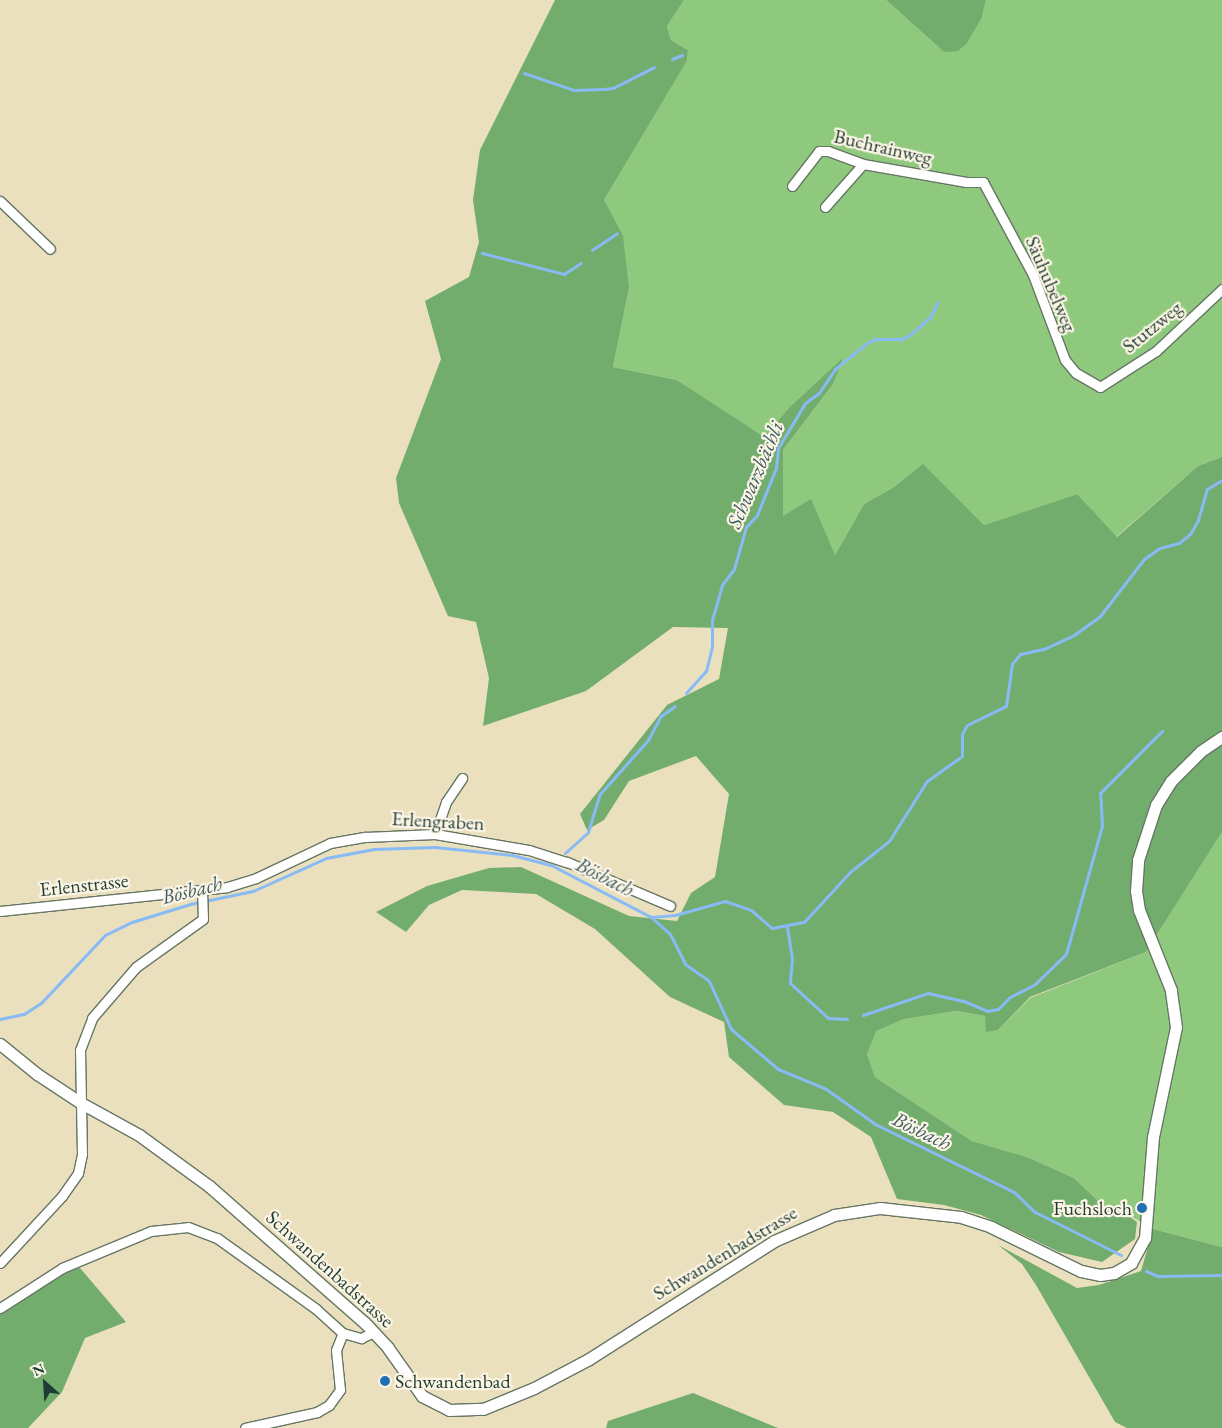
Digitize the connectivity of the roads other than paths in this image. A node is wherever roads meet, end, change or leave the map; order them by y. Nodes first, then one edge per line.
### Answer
1 (863, 164) junction
2 (983, 182) joint
3 (792, 186) dead end
4 (0, 201) edge
5 (825, 207) dead end
6 (50, 249) dead end
7 (1222, 289) edge
8 (1100, 387) joint
9 (1222, 736) edge
10 (462, 778) dead end
11 (435, 834) junction
12 (203, 894) junction
13 (670, 906) dead end
14 (0, 911) edge
15 (0, 1044) edge
16 (81, 1103) junction
17 (0, 1263) edge
18 (0, 1308) edge
19 (374, 1332) junction
20 (343, 1333) junction
21 (246, 1428) edge

1 - 2 street, Buchrainweg
1 - 3 street, Buchrainweg
1 - 5 street
2 - 8 street, Säuhubelweg
4 - 6 street
7 - 8 street, Stutzweg
9 - 19 street, Schwandenbadstrasse
10 - 11 street
11 - 12 street, Erlengraben
11 - 13 street, Erlengraben
12 - 14 street, Erlenstrasse
12 - 16 street
15 - 16 street, Schwandenbadstrasse
16 - 17 street
16 - 19 street, Schwandenbadstrasse
18 - 20 street
19 - 20 street
20 - 21 street

